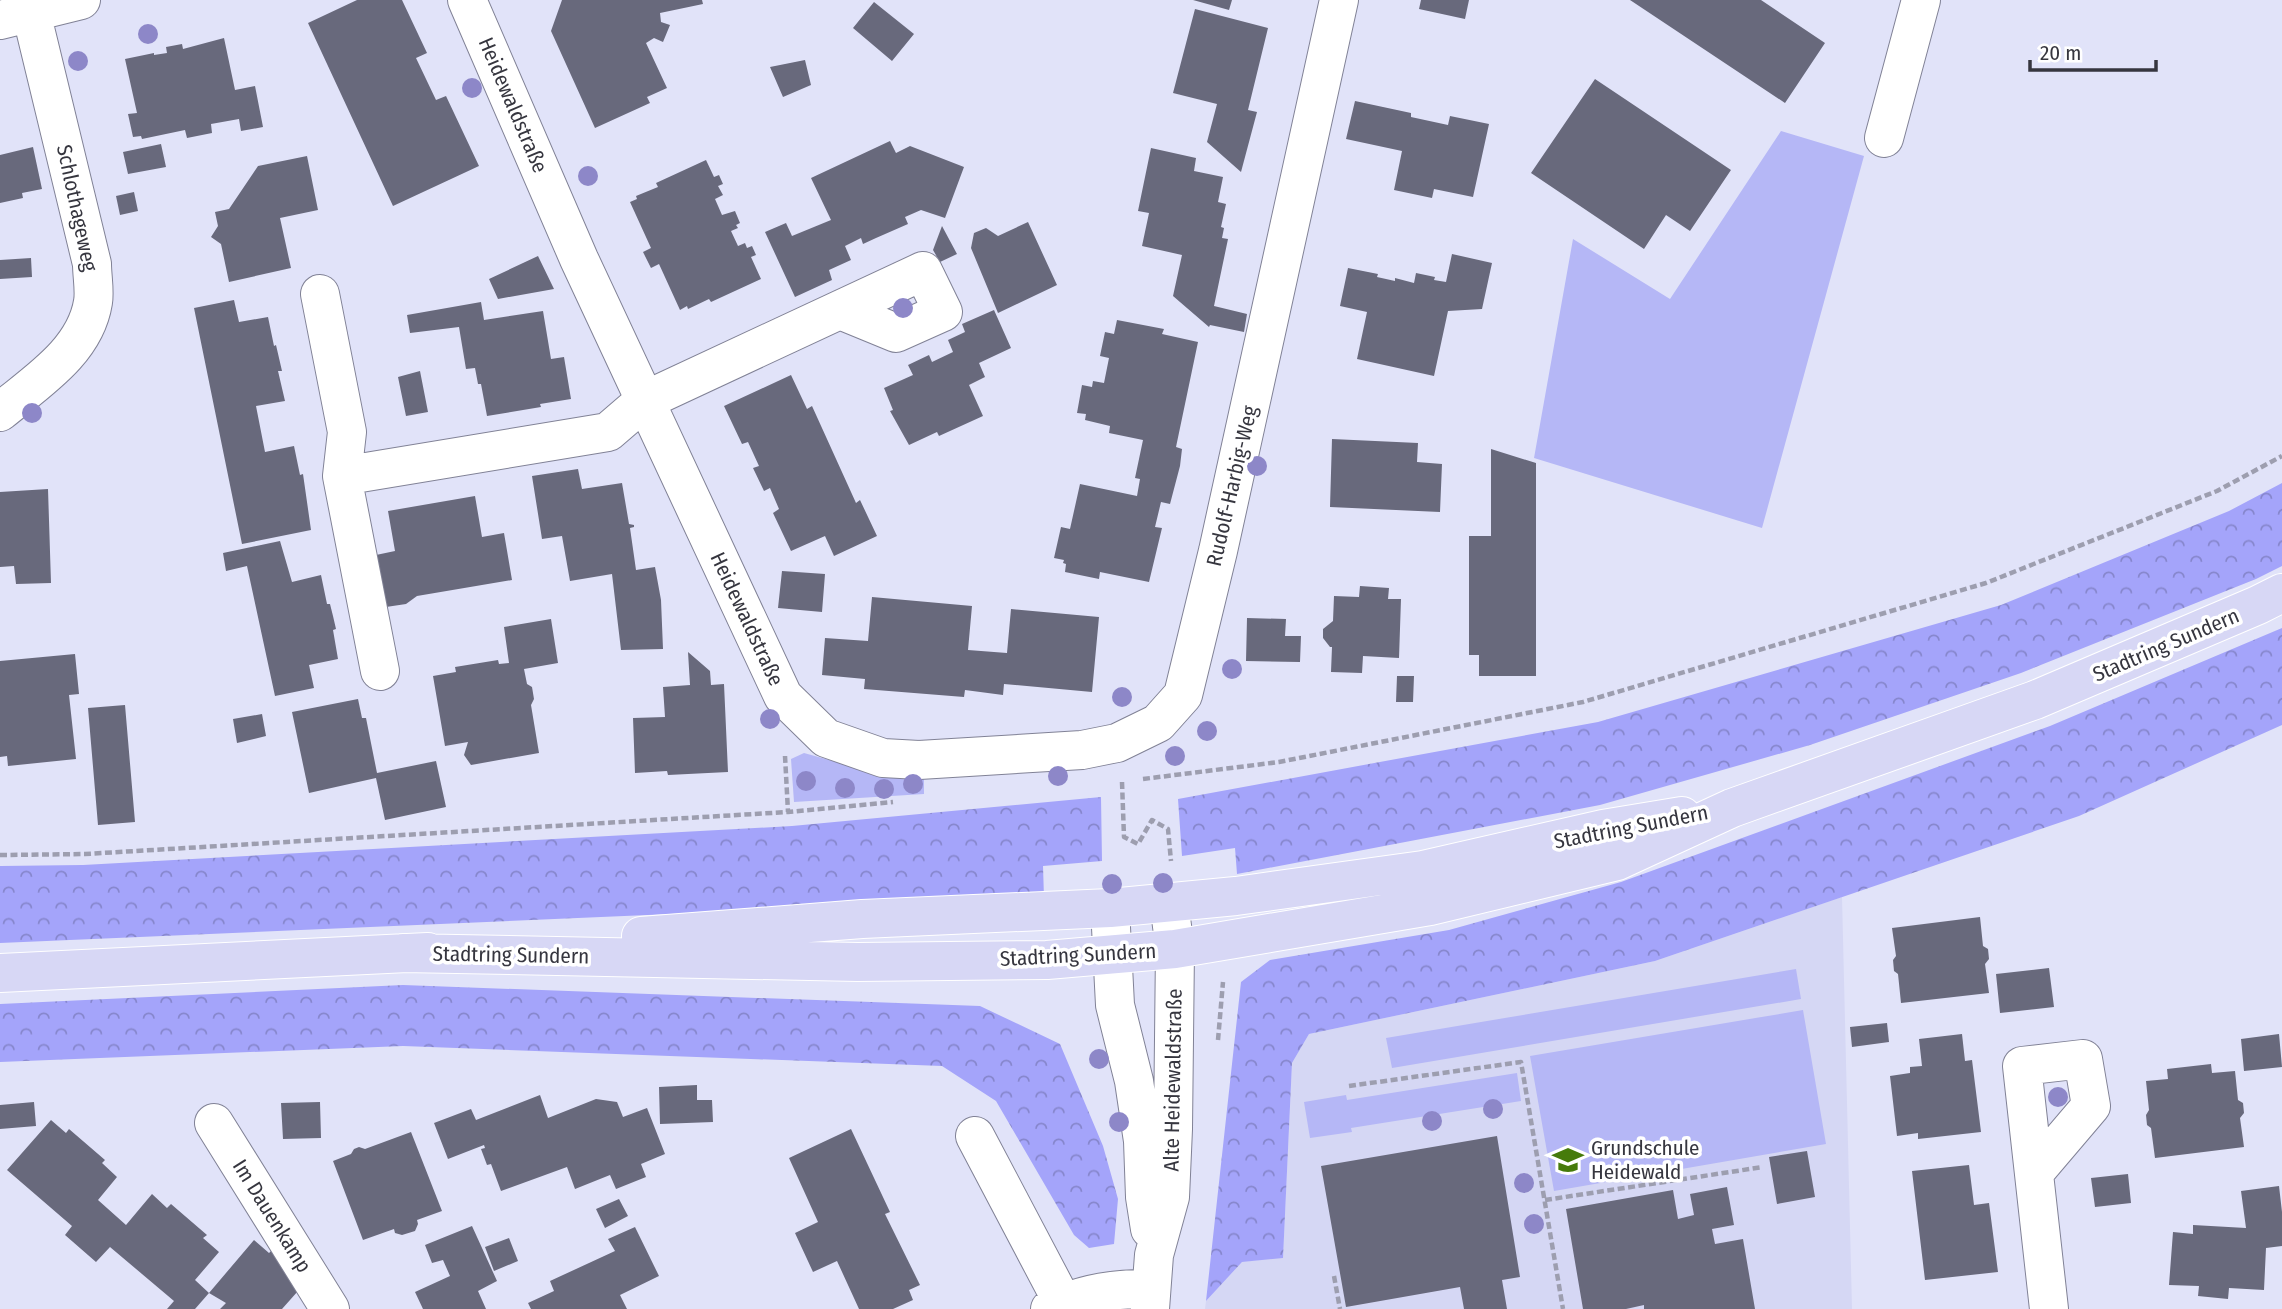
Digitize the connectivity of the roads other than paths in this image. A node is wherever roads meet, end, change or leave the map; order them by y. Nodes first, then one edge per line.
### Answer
1 (80, 0) edge
2 (467, 0) edge
3 (1339, 0) edge
4 (1921, 0) edge
5 (16, 16) edge
6 (1884, 138) dead end
7 (320, 294) dead end
8 (840, 310) dead end
9 (644, 401) junction
10 (0, 412) edge
11 (342, 476) junction
12 (2282, 593) edge
13 (380, 671) dead end
14 (919, 760) joint
15 (1732, 808) junction
16 (1170, 885) junction
17 (1110, 908) junction
18 (1175, 949) junction
19 (404, 953) junction
20 (1113, 956) junction
21 (0, 973) edge
22 (214, 1123) dead end
23 (975, 1136) dead end
24 (2034, 1173) dead end
25 (1152, 1284) edge
26 (1057, 1306) edge
27 (330, 1309) edge
28 (2049, 1309) edge

1 - 5 street
2 - 9 street, Heidewaldstraße
3 - 14 street, Rudolf-Harbig-Weg
4 - 6 street
5 - 10 street, Schlothageweg
7 - 11 street
8 - 9 street
9 - 11 street
9 - 14 street, Heidewaldstraße
11 - 13 street
12 - 15 main road, Stadtring Sundern
15 - 16 main road, Stadtring Sundern
15 - 18 main road, Stadtring Sundern
16 - 17 main road, Stadtring Sundern
16 - 18 street, Alte Heidewaldstraße
17 - 19 main road, Stadtring Sundern
17 - 20 street, Alte Heidewaldstraße
18 - 20 main road, Stadtring Sundern
18 - 25 street, Alte Heidewaldstraße
19 - 20 main road, Stadtring Sundern
19 - 21 main road, Stadtring Sundern
20 - 25 street, Alte Heidewaldstraße
22 - 27 street, Im Dauenkamp
23 - 26 street
24 - 28 street
25 - 26 street

